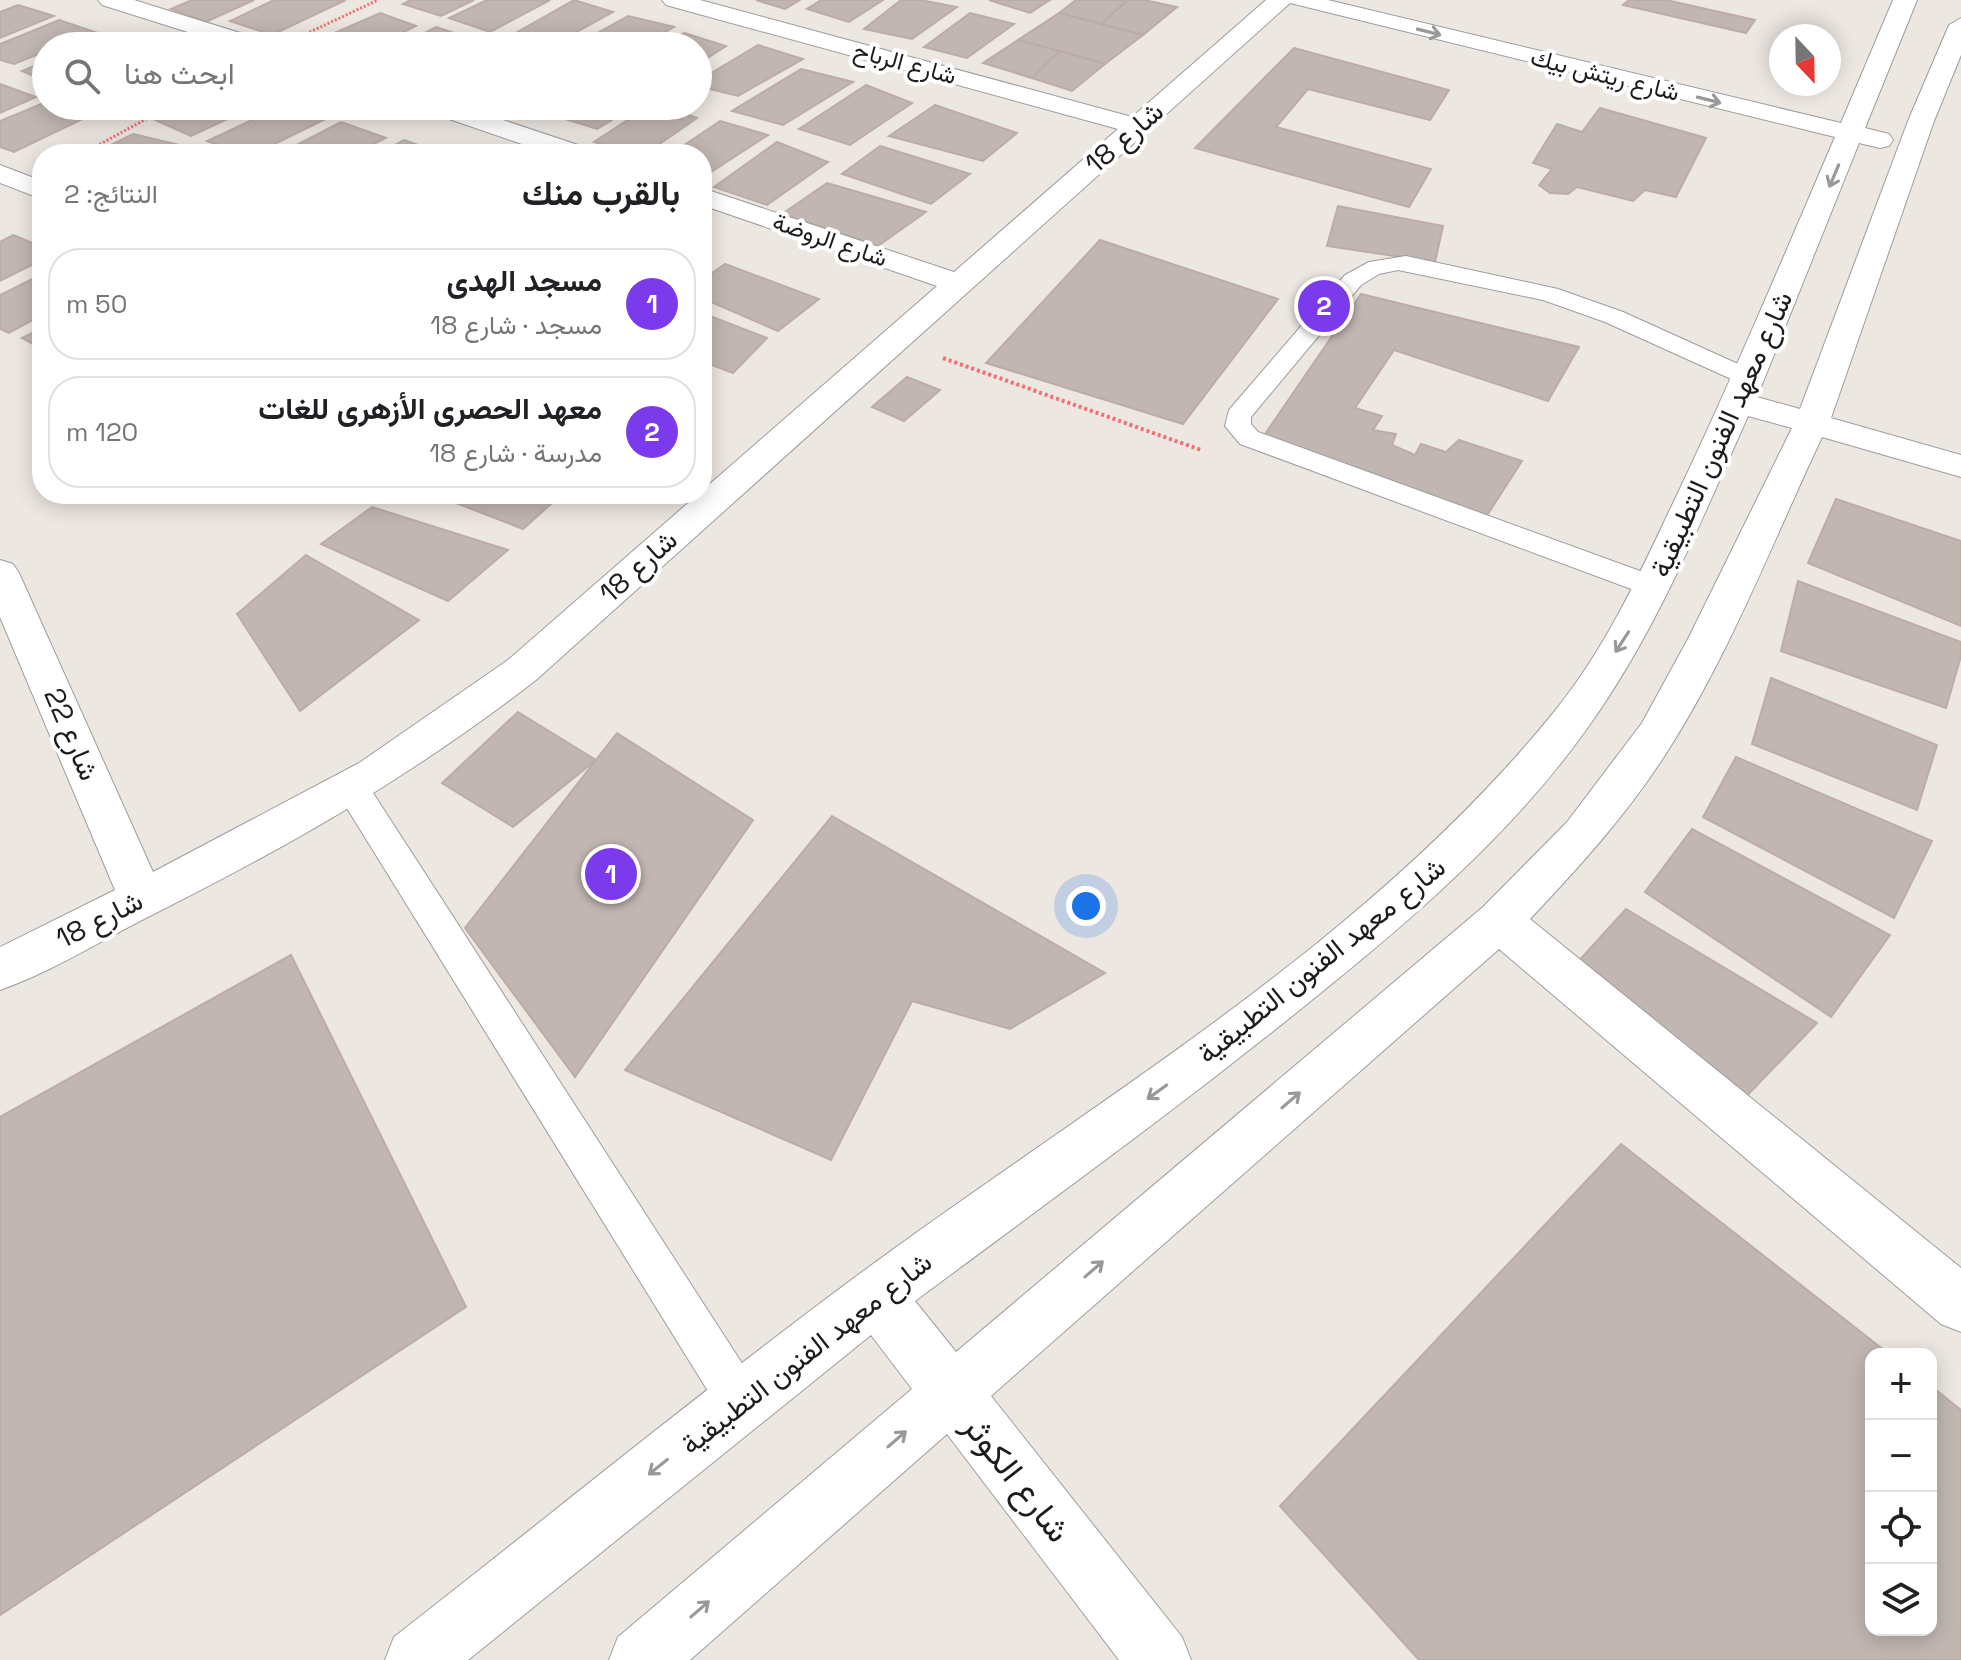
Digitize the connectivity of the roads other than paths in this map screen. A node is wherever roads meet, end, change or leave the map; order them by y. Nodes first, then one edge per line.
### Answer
1 (110, 0) edge
2 (674, 0) edge
3 (1280, 0) edge
4 (1299, 0) edge
5 (1905, 0) edge
6 (1395, 8) edge
7 (1961, 25) edge
8 (212, 32) edge
9 (1632, 55) dead end
10 (476, 120) edge
11 (1879, 120) junction
12 (1137, 126) junction
13 (547, 144) edge
14 (0, 173) edge
15 (32, 187) edge
16 (712, 199) edge
17 (958, 283) junction
18 (1744, 390) junction
19 (1812, 423) junction
20 (712, 466) edge
21 (1961, 466) edge
22 (738, 477) junction
23 (712, 500) edge
24 (708, 504) edge
25 (0, 573) edge
26 (1652, 586) junction
27 (352, 788) junction
28 (141, 897) junction
29 (1499, 921) junction
30 (0, 970) edge
31 (876, 1296) junction
32 (1961, 1304) edge
33 (951, 1392) junction
34 (740, 1401) junction
35 (417, 1660) edge
36 (641, 1660) edge
37 (1159, 1660) edge

1 - 8 street
2 - 12 street, شارع الرباح
3 - 12 street, شارع 18
4 - 6 street, شارع ريتش بيك
5 - 11 street, شارع معهد الفنون التطبيقية
6 - 9 street, شارع ريتش بيك
6 -> 11 street, شارع ريتش بيك
7 - 11 street, شارع معهد الفنون التطبيقية
10 - 13 street
11 -> 18 street, شارع معهد الفنون التطبيقية
11 - 19 street, شارع معهد الفنون التطبيقية
12 - 17 street, شارع 18
14 - 15 street
16 - 17 street, شارع الروضة
17 - 22 street, شارع 18
18 - 19 street
18 - 26 street, شارع معهد الفنون التطبيقية
18 - 26 lane
19 - 21 street
19 - 29 street, شارع معهد الفنون التطبيقية
20 - 22 street
22 - 23 street, شارع 18
24 - 27 street, شارع 18
25 - 28 street, شارع 22
26 -> 31 street, شارع معهد الفنون التطبيقية
27 - 28 street, شارع 18
27 - 34 lane
28 - 30 street, شارع 18
29 - 32 street
33 -> 29 street, شارع معهد الفنون التطبيقية
31 - 33 street, شارع الكوثر
31 - 34 street, شارع معهد الفنون التطبيقية
36 -> 33 street, شارع معهد الفنون التطبيقية
33 - 37 street, شارع الكوثر
34 -> 35 street, شارع معهد الفنون التطبيقية

